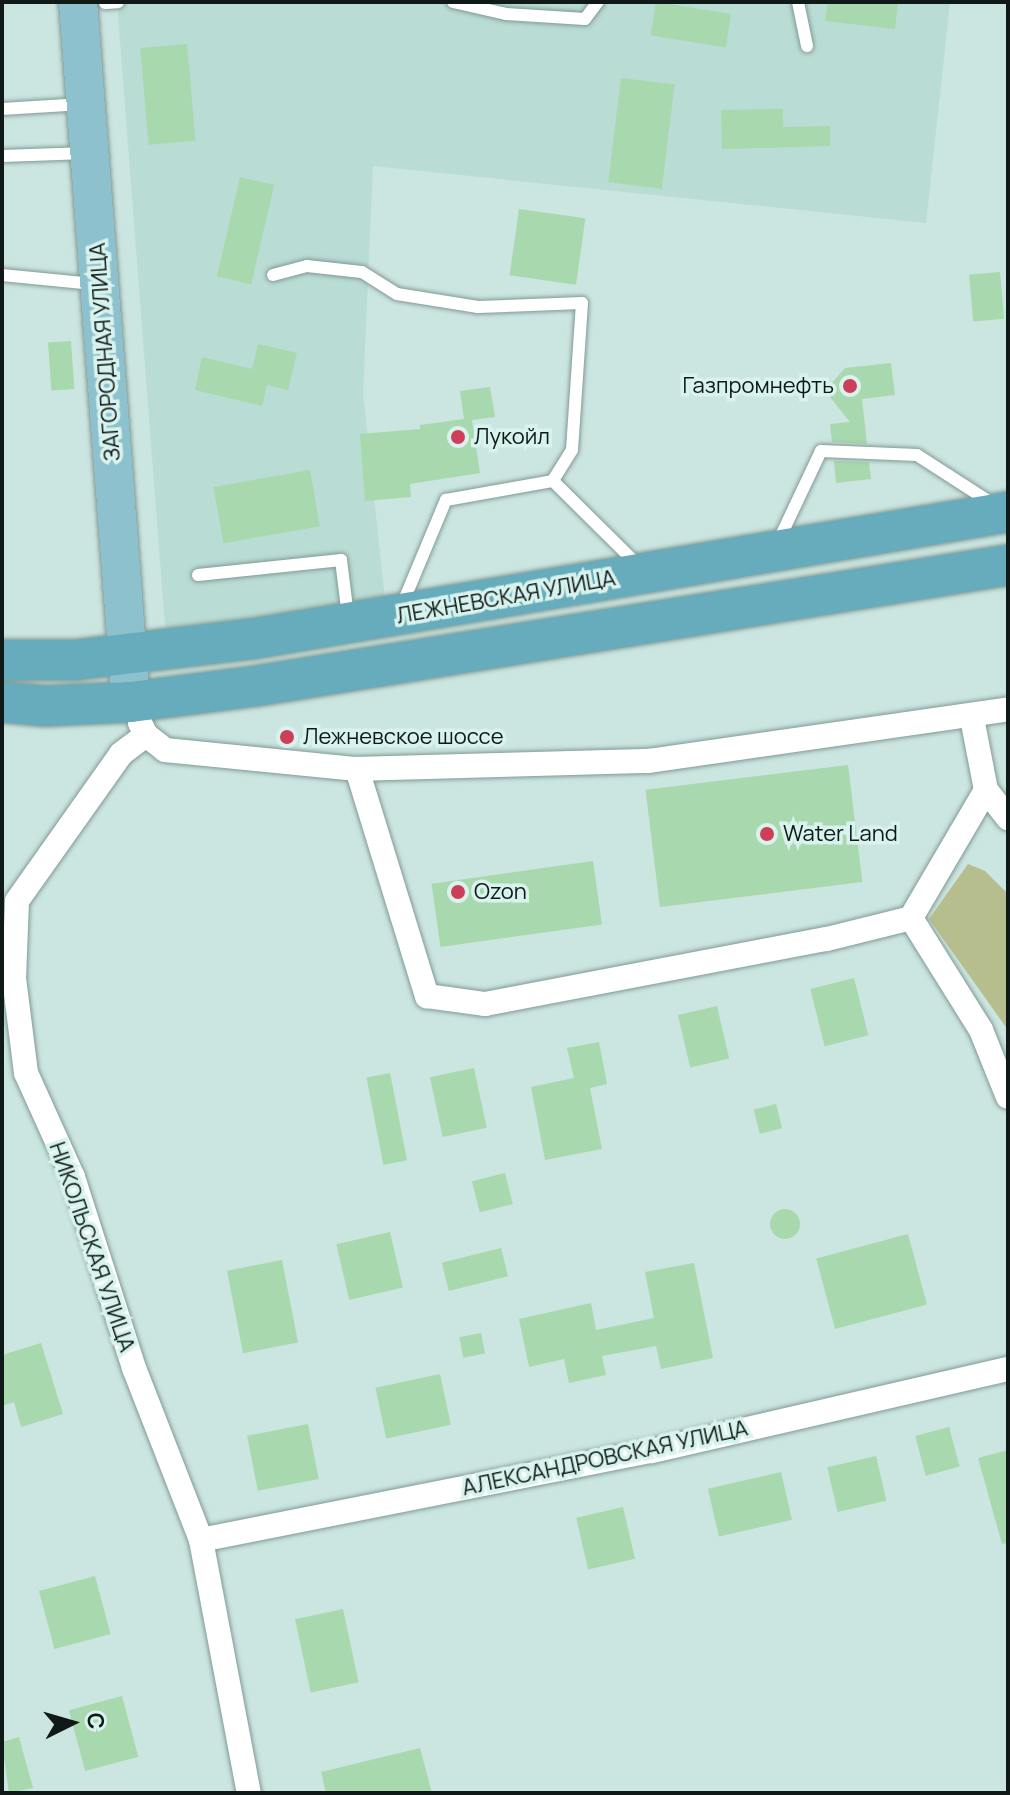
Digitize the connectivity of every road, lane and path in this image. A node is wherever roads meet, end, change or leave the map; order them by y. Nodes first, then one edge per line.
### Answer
1 (101, 2) edge
2 (453, 2) edge
3 (598, 2) edge
4 (798, 2) edge
5 (807, 46) dead end
6 (86, 104) junction
7 (2, 109) edge
8 (90, 153) junction
9 (2, 156) edge
10 (2, 275) edge
11 (273, 275) dead end
12 (100, 284) junction
13 (553, 481) junction
14 (1007, 512) edge
15 (774, 550) junction
16 (1008, 565) edge
17 (646, 573) junction
18 (198, 575) dead end
19 (397, 615) junction
20 (349, 623) junction
21 (140, 653) junction
22 (2, 660) edge
23 (2, 702) edge
24 (1008, 709) edge
25 (145, 712) junction
26 (972, 718) junction
27 (357, 769) junction
28 (986, 790) junction
29 (1008, 818) edge
30 (7, 904) edge
31 (911, 918) junction
32 (1008, 1097) edge
33 (1008, 1369) edge
34 (201, 1540) junction
35 (249, 1793) edge

1 - 6 main road, ЗАГОРОДНАЯ УЛИЦА
1 - 21 main road, ЗАГОРОДНАЯ УЛИЦА
2 - 3 lane
4 - 5 lane
6 - 7 lane
6 - 8 main road, ЗАГОРОДНАЯ УЛИЦА
8 - 9 lane
8 - 12 main road, ЗАГОРОДНАЯ УЛИЦА
10 - 12 lane
11 - 13 lane
12 - 21 main road, ЗАГОРОДНАЯ УЛИЦА
13 - 17 lane
13 - 19 lane
14 - 15 highway, ЛЕЖНЕВСКАЯ УЛИЦА
14 - 15 lane
15 - 17 highway, ЛЕЖНЕВСКАЯ УЛИЦА
16 - 25 highway
17 - 19 highway, ЛЕЖНЕВСКАЯ УЛИЦА
18 - 20 lane
19 - 20 highway, ЛЕЖНЕВСКАЯ УЛИЦА
20 - 21 highway, ЛЕЖНЕВСКАЯ УЛИЦА
21 - 22 highway, ЛЕЖНЕВСКАЯ УЛИЦА
21 - 25 main road, ЗАГОРОДНАЯ УЛИЦА
23 - 25 highway
24 - 26 street
25 - 27 street
25 - 30 street, НИКОЛЬСКАЯ УЛИЦА
26 - 27 street
26 - 28 street
27 - 31 street
28 - 29 street
28 - 31 street
30 - 34 street, НИКОЛЬСКАЯ УЛИЦА
31 - 32 street
33 - 34 street, АЛЕКСАНДРОВСКАЯ УЛИЦА
34 - 35 street, НИКОЛЬСКАЯ УЛИЦА

